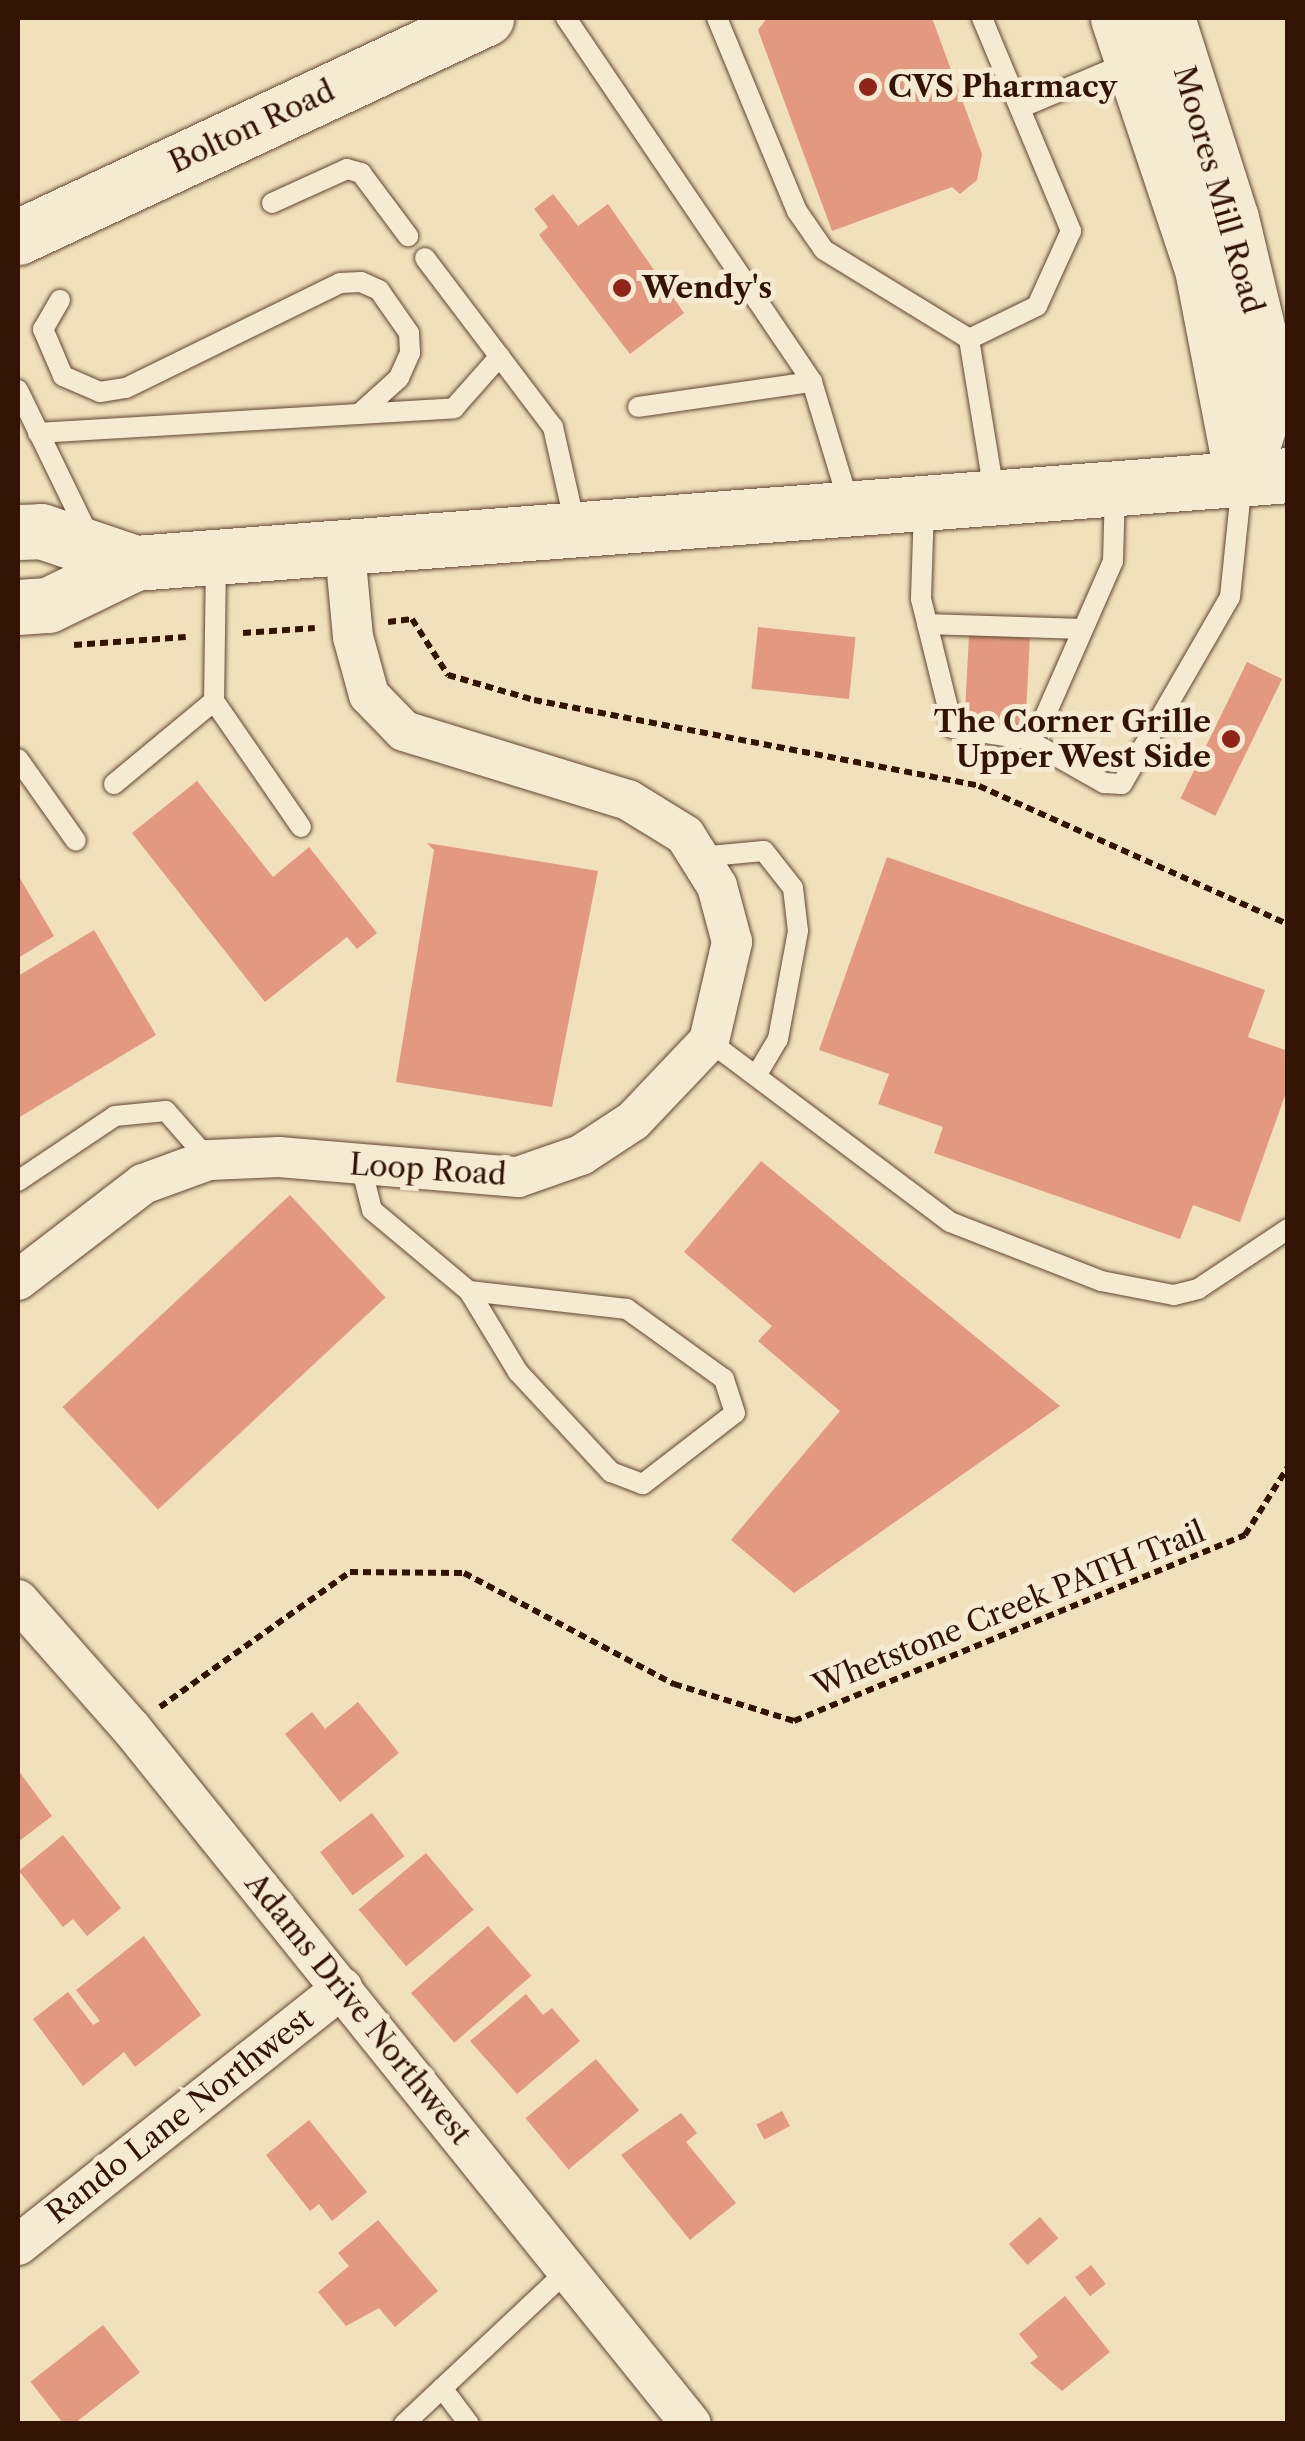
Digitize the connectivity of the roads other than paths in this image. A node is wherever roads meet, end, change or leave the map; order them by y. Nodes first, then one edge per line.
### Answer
1 (486, 18) edge
2 (566, 18) edge
3 (717, 18) edge
4 (982, 18) edge
5 (1149, 34) edge
6 (1020, 108) junction
7 (272, 203) dead end
8 (408, 236) dead end
9 (18, 237) edge
10 (425, 258) dead end
11 (60, 300) dead end
12 (968, 339) junction
13 (500, 356) junction
14 (812, 382) junction
15 (18, 390) edge
16 (638, 407) dead end
17 (23, 414) edge
18 (359, 414) junction
19 (38, 433) junction
20 (1265, 477) edge
21 (1115, 490) junction
22 (996, 499) junction
23 (924, 505) junction
24 (851, 510) junction
25 (18, 532) edge
26 (576, 532) junction
27 (345, 551) junction
28 (115, 556) junction
29 (216, 558) junction
30 (18, 607) edge
31 (926, 624) junction
32 (1082, 629) junction
33 (214, 701) junction
34 (1026, 738) junction
35 (18, 759) edge
36 (114, 784) dead end
37 (302, 827) dead end
38 (76, 841) dead end
39 (698, 857) junction
40 (709, 1041) junction
41 (756, 1076) junction
42 (209, 1160) junction
43 (361, 1166) junction
44 (18, 1181) edge
45 (1288, 1229) edge
46 (18, 1280) edge
47 (469, 1291) junction
48 (18, 1600) edge
49 (342, 1988) junction
50 (18, 2245) edge
51 (568, 2270) junction
52 (442, 2388) junction
53 (404, 2424) edge
54 (469, 2424) edge
55 (691, 2424) edge

1 - 9 main road, Bolton Road
2 - 14 lane
3 - 12 lane
4 - 6 lane
5 - 6 lane
5 - 20 main road, Moores Mill Road
6 - 12 lane
7 - 8 lane
10 - 13 lane
11 - 18 lane
12 - 22 lane
13 - 18 lane
13 - 26 lane
14 - 16 lane
14 - 24 lane
15 - 17 lane
17 - 19 lane
18 - 19 lane
19 - 28 lane
20 - 21 main road
20 - 34 lane
21 - 22 main road
21 - 32 lane
22 - 23 main road
23 - 24 main road
23 - 31 lane
24 - 26 main road
25 - 28 main road
26 - 27 main road
27 - 29 main road
27 - 39 street
28 - 29 main road
28 - 30 main road
29 - 33 lane
31 - 32 lane
31 - 34 lane
32 - 34 lane
33 - 36 lane
33 - 37 lane
35 - 38 lane
39 - 40 street
39 - 41 lane
40 - 41 lane
40 - 43 street, Loop Road
41 - 45 lane
42 - 43 street, Loop Road
42 - 44 lane
42 - 46 street, Loop Road
43 - 47 lane
47 - 47 lane
48 - 49 street, Adams Drive Northwest
49 - 50 street, Rando Lane Northwest
49 - 51 street, Adams Drive Northwest
51 - 52 lane
51 - 55 street, Adams Drive Northwest
52 - 53 lane
52 - 54 lane

